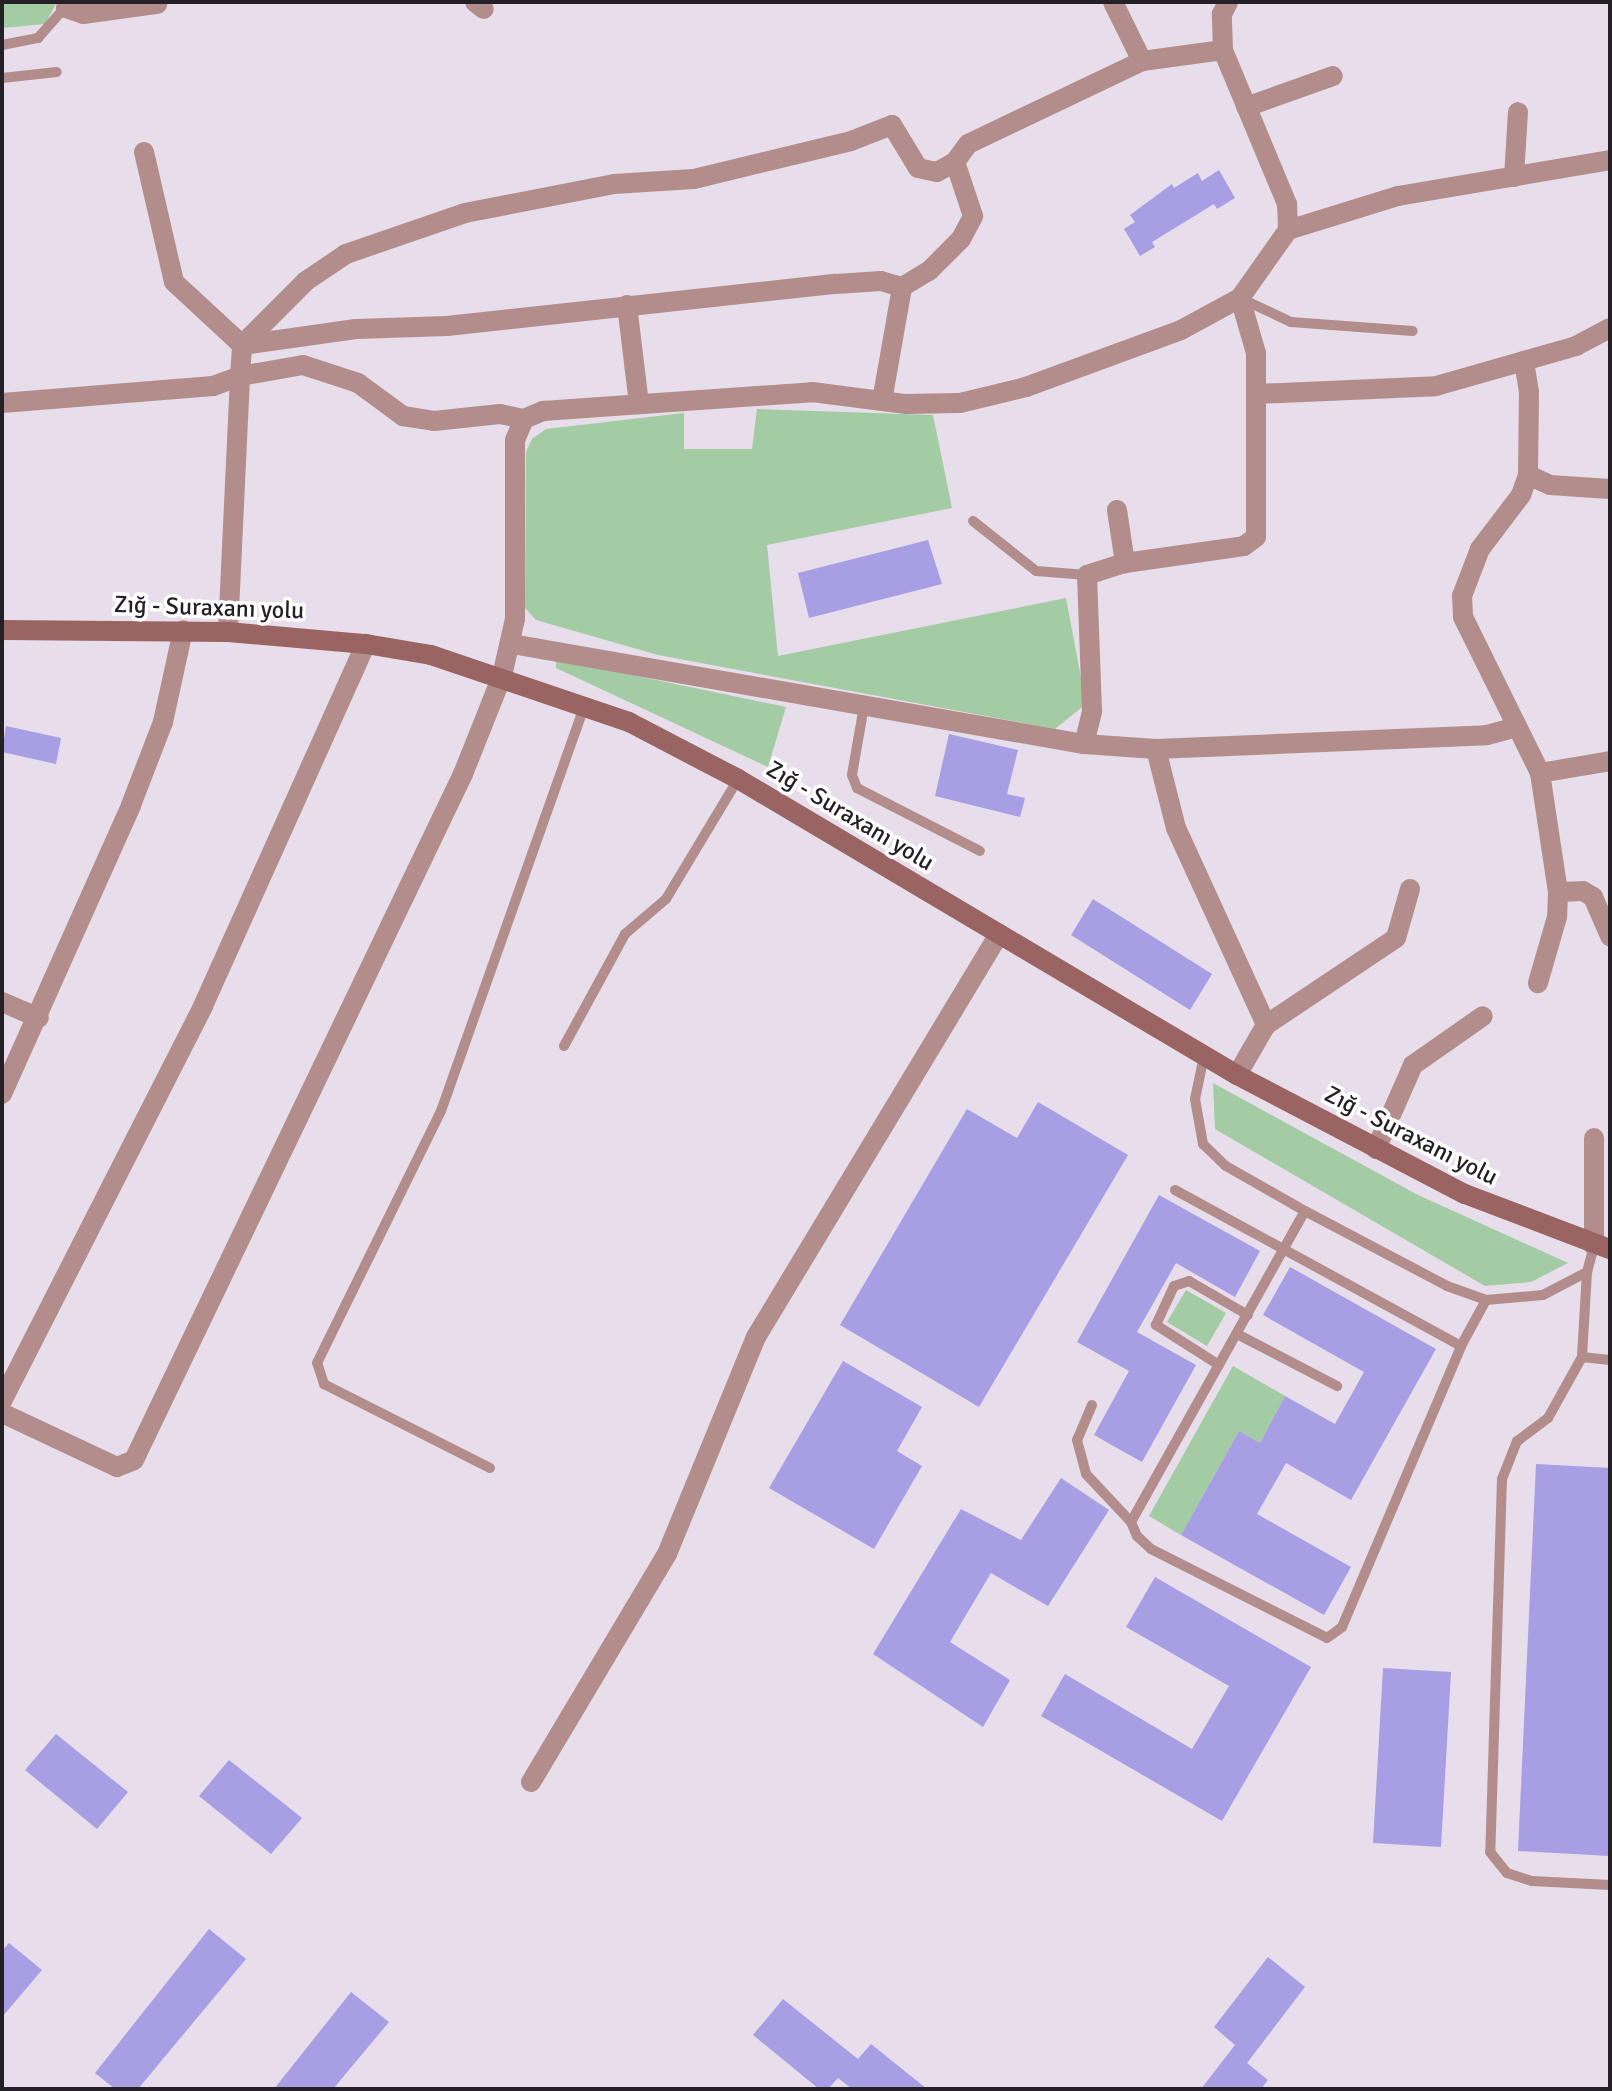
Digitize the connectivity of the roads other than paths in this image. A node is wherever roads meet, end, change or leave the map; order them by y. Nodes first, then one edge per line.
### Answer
1 (1113, 2) edge
2 (1228, 2) edge
3 (157, 4) dead end
4 (67, 5) edge
5 (2, 45) edge
6 (1223, 50) junction
7 (1142, 61) junction
8 (57, 72) dead end
9 (1333, 76) dead end
10 (2, 78) edge
11 (1246, 107) junction
12 (1518, 112) dead end
13 (144, 152) dead end
14 (1610, 160) edge
15 (955, 162) junction
16 (1514, 177) junction
17 (1288, 230) junction
18 (902, 287) junction
19 (1240, 298) junction
20 (627, 305) junction
21 (1610, 328) edge
22 (1413, 331) dead end
23 (242, 345) junction
24 (1524, 361) junction
25 (240, 376) junction
26 (1256, 394) junction
27 (882, 401) junction
28 (2, 403) edge
29 (639, 404) junction
30 (524, 419) junction
31 (1528, 475) junction
32 (1610, 489) edge
33 (1117, 510) dead end
34 (973, 521) dead end
35 (1125, 563) junction
36 (1087, 575) junction
37 (2, 630) edge
38 (183, 630) junction
39 (228, 632) junction
40 (366, 644) junction
41 (512, 644) junction
42 (502, 676) junction
43 (585, 705) junction
44 (864, 706) junction
45 (1516, 727) junction
46 (1084, 744) junction
47 (1156, 749) junction
48 (1610, 761) edge
49 (1540, 773) junction
50 (738, 779) junction
51 (980, 851) dead end
52 (1410, 889) dead end
53 (1558, 892) junction
54 (999, 934) junction
55 (1610, 936) edge
56 (1538, 983) dead end
57 (2, 1002) edge
58 (1483, 1016) dead end
59 (39, 1018) junction
60 (1266, 1025) junction
61 (564, 1046) dead end
62 (1204, 1056) junction
63 (1237, 1075) junction
64 (2, 1094) edge
65 (1594, 1138) dead end
66 (1376, 1149) junction
67 (1175, 1190) dead end
68 (1305, 1211) junction
69 (1602, 1248) edge
70 (1284, 1249) junction
71 (1587, 1272) junction
72 (1486, 1300) junction
73 (1248, 1315) junction
74 (1237, 1334) junction
75 (1461, 1346) junction
76 (1582, 1357) junction
77 (1610, 1360) edge
78 (1219, 1365) junction
79 (1337, 1386) dead end
80 (2, 1401) edge
81 (1092, 1405) dead end
82 (2, 1413) edge
83 (490, 1468) dead end
84 (1131, 1522) junction
85 (531, 1782) dead end
86 (1610, 1885) edge

1 - 7 street
2 - 6 street
3 - 4 street
4 - 5 lane
6 - 7 street
6 - 11 street
7 - 15 street
8 - 10 lane
9 - 11 street
11 - 17 street
12 - 16 street
13 - 23 street
14 - 16 street
15 - 18 street
15 - 23 street
16 - 17 street
17 - 19 street
18 - 20 street
18 - 27 street
19 - 22 lane
19 - 26 street
19 - 27 street
20 - 23 street
20 - 29 street
21 - 24 street
23 - 25 street
24 - 26 street
24 - 31 street
25 - 28 street
25 - 30 street
25 - 39 street
26 - 35 street
27 - 29 street
29 - 30 street
30 - 41 street
31 - 32 street
31 - 45 street
33 - 35 street
34 - 36 lane
35 - 36 street
36 - 46 street
37 - 38 main road, Zığ - Suraxanı yolu
38 - 39 main road, Zığ - Suraxanı yolu
38 - 59 street
39 - 40 main road, Zığ - Suraxanı yolu
40 - 42 main road, Zığ - Suraxanı yolu
40 - 80 street
41 - 42 street
41 - 44 street
42 - 43 main road, Zığ - Suraxanı yolu
42 - 82 street
43 - 50 main road, Zığ - Suraxanı yolu
43 - 83 lane
44 - 46 street
44 - 51 lane
45 - 47 street
45 - 49 street
46 - 47 street
47 - 60 street
48 - 49 street
49 - 53 street
50 - 54 main road, Zığ - Suraxanı yolu
50 - 61 lane
52 - 60 street
53 - 55 street
53 - 56 street
54 - 62 main road, Zığ - Suraxanı yolu
54 - 85 street
57 - 59 street
58 - 66 street
59 - 64 street
60 - 63 street
62 - 63 main road, Zığ - Suraxanı yolu
62 - 68 lane
63 - 66 main road, Zığ - Suraxanı yolu
65 - 69 street
66 - 69 main road, Zığ - Suraxanı yolu
67 - 70 lane
68 - 70 lane
68 - 72 lane
69 - 71 lane
70 - 73 lane
70 - 75 lane
71 - 72 lane
71 - 76 lane
72 - 75 lane
73 - 74 lane
73 - 78 lane
74 - 78 lane
74 - 79 lane
75 - 84 lane
76 - 77 lane
76 - 86 lane
78 - 84 lane
81 - 84 lane

